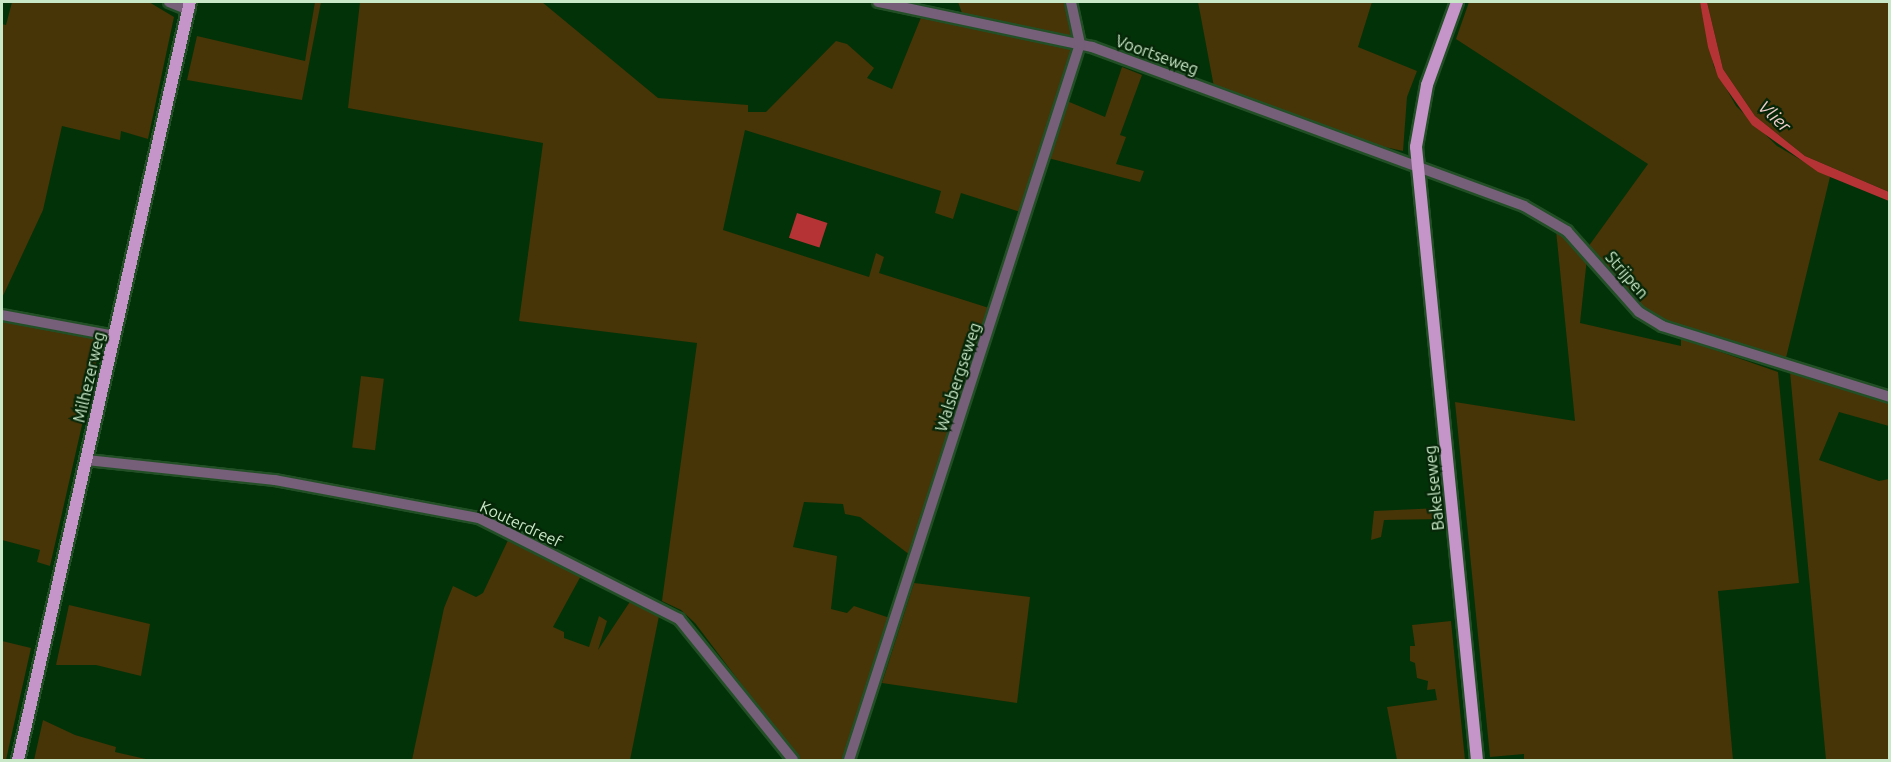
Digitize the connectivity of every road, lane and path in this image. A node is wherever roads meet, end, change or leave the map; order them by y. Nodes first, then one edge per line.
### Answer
1 (169, 2) edge
2 (878, 2) edge
3 (1071, 2) edge
4 (1457, 2) edge
5 (189, 6) edge
6 (1080, 44) junction
7 (1421, 167) junction
8 (2, 315) edge
9 (115, 336) junction
10 (1890, 397) edge
11 (87, 460) junction
12 (18, 760) edge
13 (793, 760) edge
14 (849, 760) edge
15 (1478, 760) edge

1 - 5 street
2 - 6 street, Voortseweg
3 - 6 street, Walsbergseweg
4 - 7 main road, Bakelseweg
5 - 9 main road, Milhezerweg
6 - 7 street, Voortseweg
6 - 14 street, Walsbergseweg
7 - 10 street, Strijpen
7 - 15 main road, Bakelseweg
8 - 9 street
9 - 11 main road, Milhezerweg
11 - 12 main road, Milhezerweg
11 - 13 street, Kouterdreef

